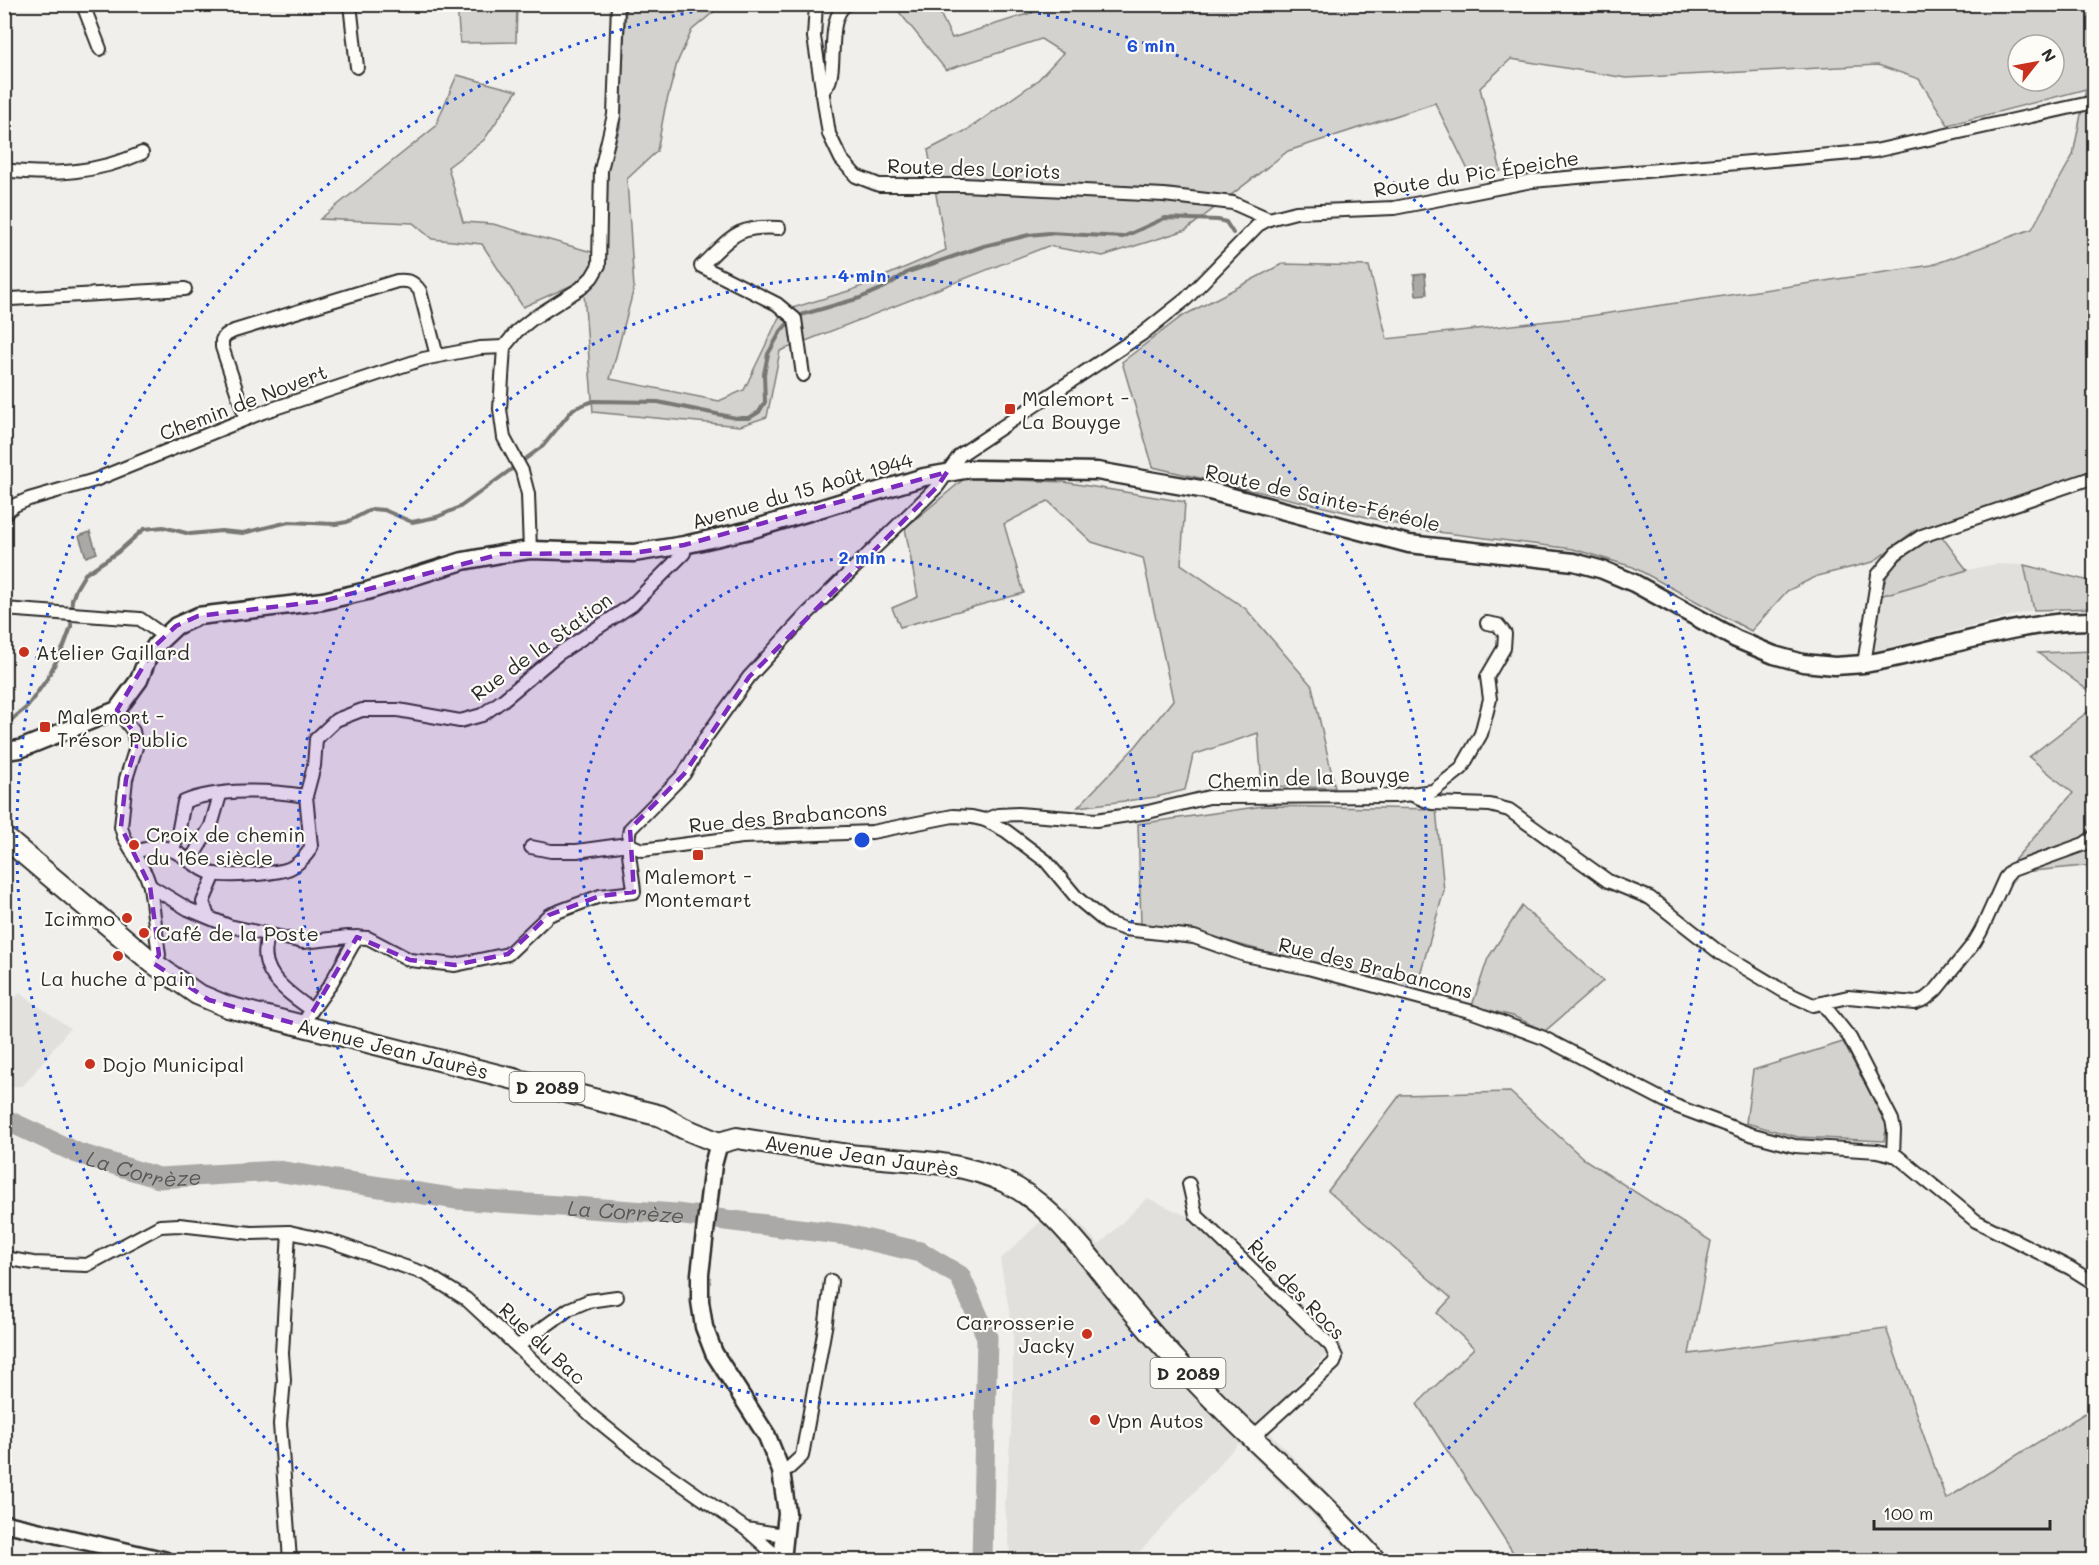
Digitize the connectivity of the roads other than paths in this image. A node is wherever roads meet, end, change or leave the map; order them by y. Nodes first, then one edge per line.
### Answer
1 (81, 4) edge
2 (350, 4) edge
3 (618, 4) edge
4 (816, 4) edge
5 (847, 4) edge
6 (100, 49) dead end
7 (357, 67) dead end
8 (822, 92) junction
9 (2094, 102) edge
10 (142, 153) dead end
11 (4, 170) edge
12 (1269, 219) junction
13 (779, 228) dead end
14 (185, 289) dead end
15 (4, 301) edge
16 (504, 347) junction
17 (437, 356) junction
18 (803, 375) dead end
19 (246, 419) junction
20 (947, 472) junction
21 (2094, 477) edge
22 (4, 517) edge
23 (684, 545) junction
24 (530, 550) junction
25 (4, 609) edge
26 (2094, 621) edge
27 (1487, 623) dead end
28 (164, 636) junction
29 (1864, 664) junction
30 (117, 710) junction
31 (12, 750) edge
32 (4, 766) edge
33 (1410, 794) junction
34 (220, 795) junction
35 (306, 796) junction
36 (985, 820) junction
37 (4, 837) edge
38 (2094, 837) edge
39 (628, 844) junction
40 (531, 847) dead end
41 (172, 850) junction
42 (133, 853) junction
43 (190, 861) junction
44 (215, 874) junction
45 (150, 886) junction
46 (207, 917) junction
47 (269, 935) junction
48 (357, 938) junction
49 (153, 963) junction
50 (1823, 1004) junction
51 (308, 1018) junction
52 (719, 1143) junction
53 (1893, 1155) junction
54 (1189, 1184) dead end
55 (289, 1232) junction
56 (4, 1258) edge
57 (831, 1281) dead end
58 (2094, 1283) edge
59 (618, 1297) dead end
60 (518, 1346) junction
61 (1253, 1437) junction
62 (781, 1471) junction
63 (4, 1524) edge
64 (746, 1528) junction
65 (784, 1535) junction
66 (165, 1560) edge
67 (290, 1560) edge
68 (782, 1560) edge
69 (1376, 1560) edge

1 - 6 street
2 - 7 street
3 - 16 street
4 - 8 street, Route des Loriots
5 - 8 street
8 - 12 street, Route des Loriots
9 - 12 street, Route du Pic Épeiche
10 - 11 street
12 - 20 street, Route du Pic Épeiche
13 - 18 street
14 - 15 street
16 - 17 street, Chemin de Novert
16 - 24 street
17 - 19 street, Chemin de Novert
17 - 19 street
19 - 22 street, Chemin de Novert
20 - 23 main road, Avenue du 15 Août 1944
20 - 29 main road, Route de Sainte-Féréole
20 - 39 street, Route du Pic Épeiche
21 - 29 street
23 - 24 main road, Avenue du 15 Août 1944
23 - 35 street, Rue de la Station
24 - 28 main road, Avenue du 15 Août 1944
25 - 28 street
26 - 29 main road, Route de Sainte-Féréole
27 - 33 street, Chemin de la Bouyge
28 - 30 main road
30 - 31 main road
30 - 42 street
31 - 32 main road
33 - 36 street, Chemin de la Bouyge
33 - 50 street
34 - 35 street
34 - 41 street
34 - 43 street
35 - 44 street
36 - 39 street, Rue des Brabancons
36 - 53 street, Rue des Brabancons
37 - 49 main road, Avenue Jean Jaurès / D 2089
38 - 50 street
39 - 40 street, Rue des Brabancons
39 - 48 street
41 - 42 street
41 - 43 street
42 - 45 street
43 - 44 street
44 - 46 street
45 - 46 street
45 - 49 street
46 - 47 street
47 - 48 street
47 - 51 street
48 - 51 street
49 - 51 main road, Avenue Jean Jaurès / D 2089
50 - 53 street
51 - 52 main road, Avenue Jean Jaurès / D 2089
52 - 61 main road, Avenue Jean Jaurès / D 2089
52 - 62 main road
53 - 58 street, Rue des Brabancons
54 - 61 street, Rue des Rocs
55 - 56 street, Rue du Bac
55 - 60 street, Rue du Bac
55 - 67 street
57 - 62 street
59 - 60 street
60 - 64 street, Rue du Bac
61 - 69 main road, D 2089
62 - 65 main road
63 - 66 street
64 - 65 street, Rue du Bac
64 - 68 street, Rue du Bac
65 - 68 main road

